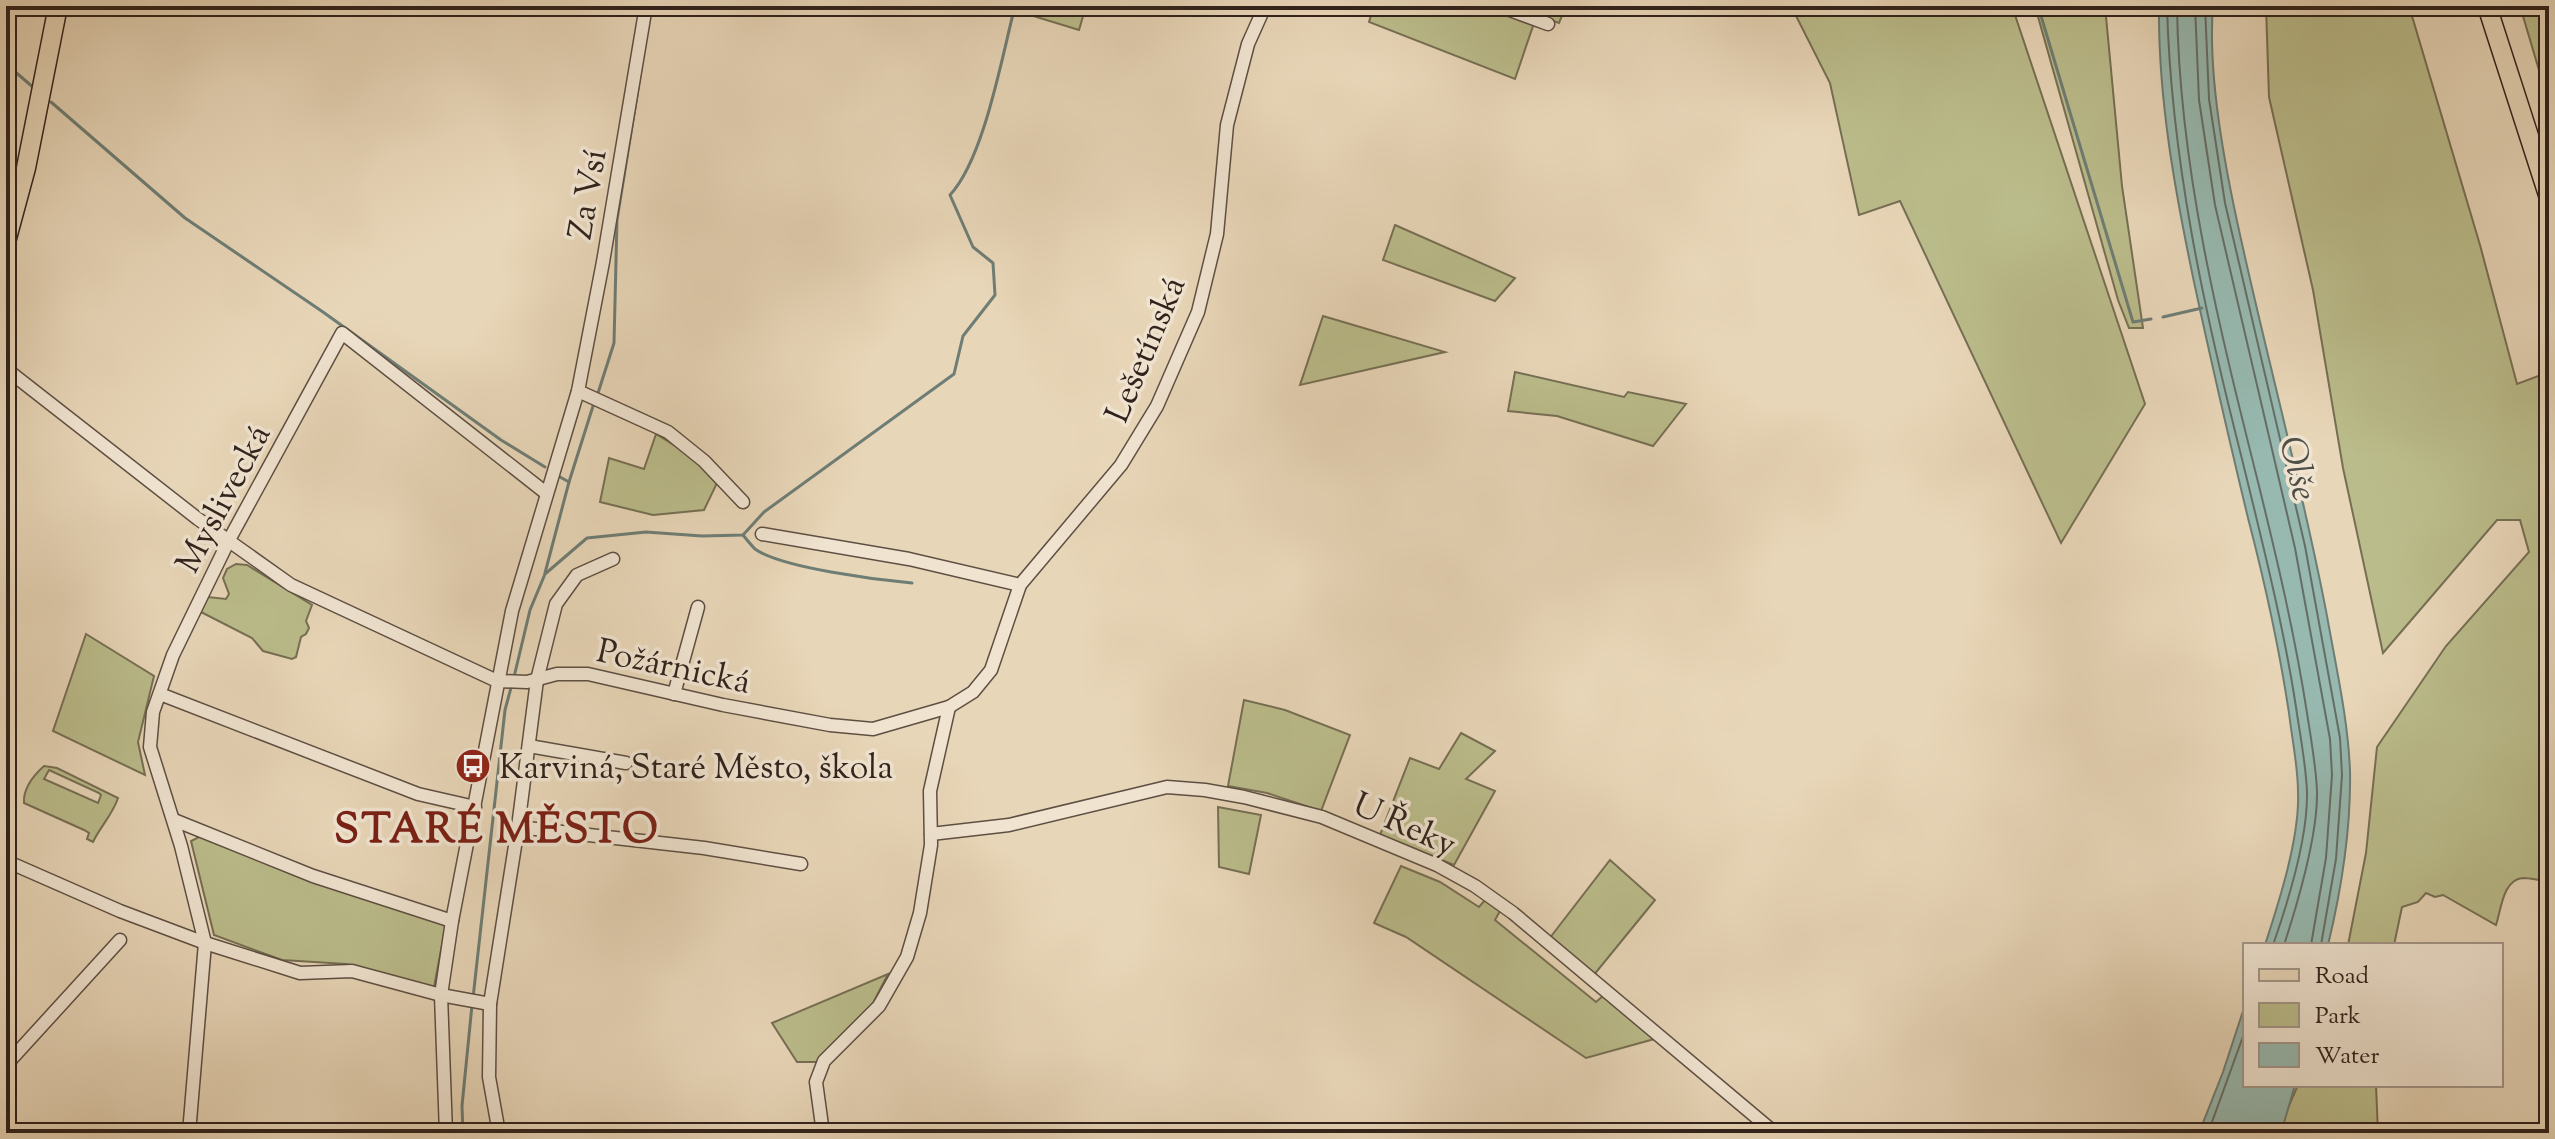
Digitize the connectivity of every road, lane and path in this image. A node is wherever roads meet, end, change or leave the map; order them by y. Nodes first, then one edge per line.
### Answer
1 (58, 6) edge
2 (646, 6) edge
3 (1265, 6) edge
4 (1499, 6) edge
5 (2487, 6) edge
6 (1548, 24) dead end
7 (2549, 198) edge
8 (6, 242) edge
9 (6, 369) edge
10 (578, 391) junction
11 (546, 493) junction
12 (743, 502) dead end
13 (762, 534) dead end
14 (229, 540) junction
15 (613, 559) dead end
16 (1020, 585) junction
17 (698, 607) dead end
18 (537, 680) junction
19 (509, 681) junction
20 (160, 694) junction
21 (674, 694) junction
22 (949, 707) junction
23 (529, 746) junction
24 (626, 763) dead end
25 (475, 807) junction
26 (174, 820) junction
27 (518, 827) junction
28 (931, 834) junction
29 (6, 861) edge
30 (801, 864) dead end
31 (452, 921) junction
32 (120, 940) dead end
33 (205, 943) junction
34 (441, 995) junction
35 (480, 1002) junction
36 (6, 1065) edge
37 (189, 1133) edge
38 (446, 1133) edge
39 (499, 1133) edge
40 (823, 1133) edge
41 (1775, 1133) edge

1 - 8 main road
2 - 10 street, Za Vsí
3 - 16 street, Lešetínská
4 - 6 street
5 - 7 main road
9 - 14 street
10 - 11 street, Za Vsí
10 - 12 street
11 - 14 street, Myslivecká
11 - 19 street, Za Vsí
13 - 16 street
14 - 19 street
14 - 20 street, Myslivecká
15 - 18 street
16 - 22 street, Lešetínská
17 - 21 street
18 - 19 street, Požárnická
18 - 21 street, Požárnická
18 - 23 street
19 - 25 street, Za Vsí
20 - 25 street
20 - 26 street, Myslivecká
21 - 22 street, Požárnická
22 - 28 street
23 - 24 street
23 - 27 street
25 - 31 street, Za Vsí
26 - 31 street
26 - 33 street, Myslivecká
27 - 30 street
27 - 35 street
28 - 40 street
28 - 41 street, U Řeky
29 - 33 street
31 - 34 street, Za Vsí
32 - 36 street
33 - 34 street
33 - 37 street, Myslivecká
34 - 35 street
34 - 38 street, Za Vsí
35 - 39 street

